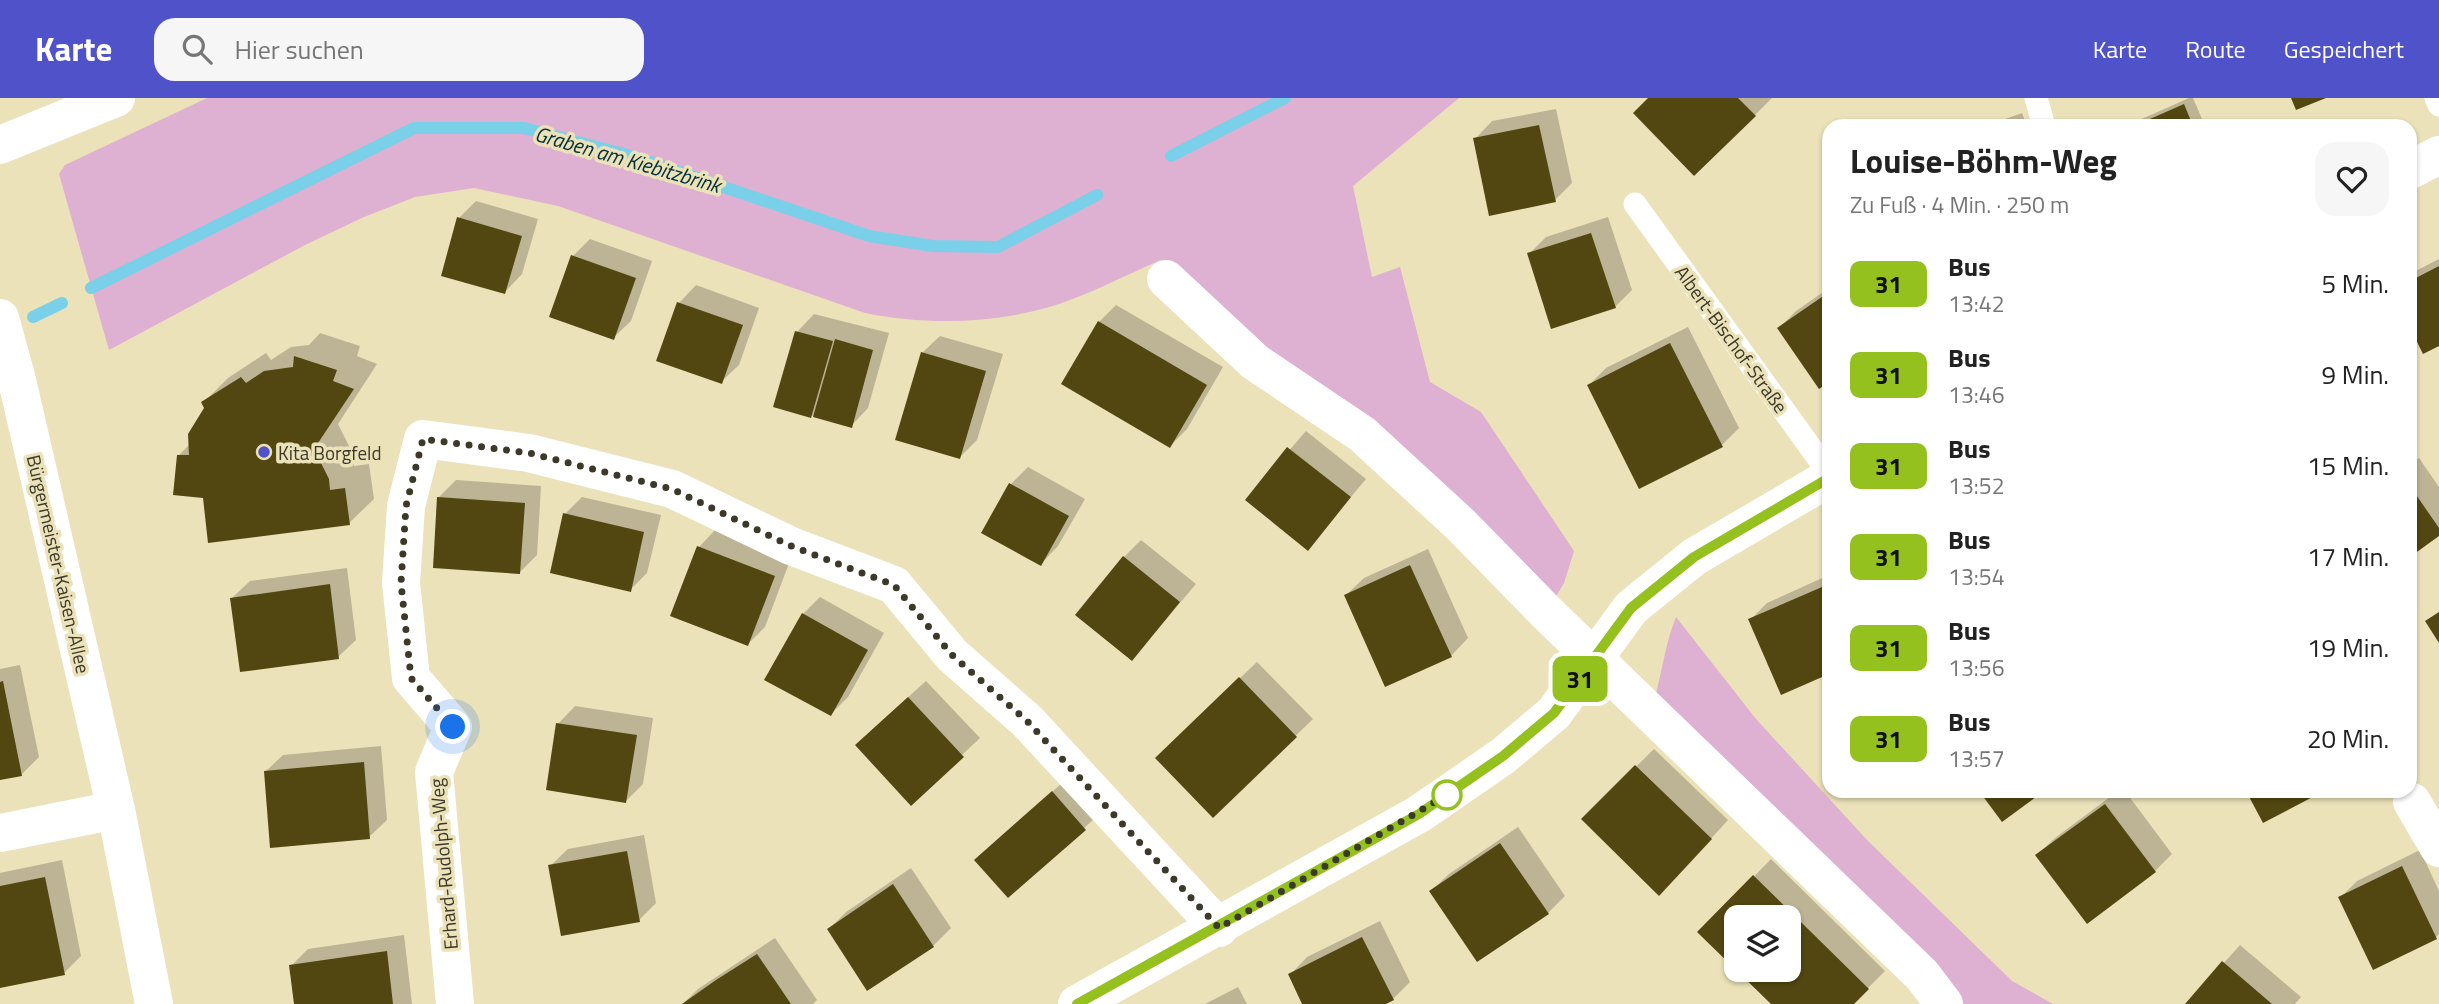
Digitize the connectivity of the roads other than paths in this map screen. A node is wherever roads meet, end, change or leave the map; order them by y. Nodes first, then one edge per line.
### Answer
1 (116, 98) edge
2 (2036, 98) edge
3 (2436, 98) edge
4 (2439, 105) edge
5 (2042, 119) edge
6 (0, 145) edge
7 (2439, 155) edge
8 (2417, 166) edge
9 (1634, 204) dead end
10 (1166, 279) dead end
11 (0, 318) edge
12 (1822, 465) edge
13 (1822, 479) edge
14 (1595, 659) junction
15 (2418, 793) edge
16 (116, 810) junction
17 (0, 833) edge
18 (2439, 848) edge
19 (1219, 928) junction
20 (154, 1004) edge
21 (455, 1004) edge
22 (1077, 1004) edge
23 (1944, 1004) edge

1 - 6 street
2 - 5 lane
3 - 4 lane
7 - 8 street
9 - 12 lane, Albert-Bischof-Straße
10 - 14 street
11 - 16 street, Bürgermeister-Kaisen-Allee
13 - 14 street, Albert-Bischof-Straße
14 - 19 street, Albert-Bischof-Straße
14 - 23 street
15 - 18 street
16 - 17 street
16 - 20 street, Bürgermeister-Kaisen-Allee
19 - 21 street, Erhard-Rudolph-Weg
19 - 22 street, Albert-Bischof-Straße

